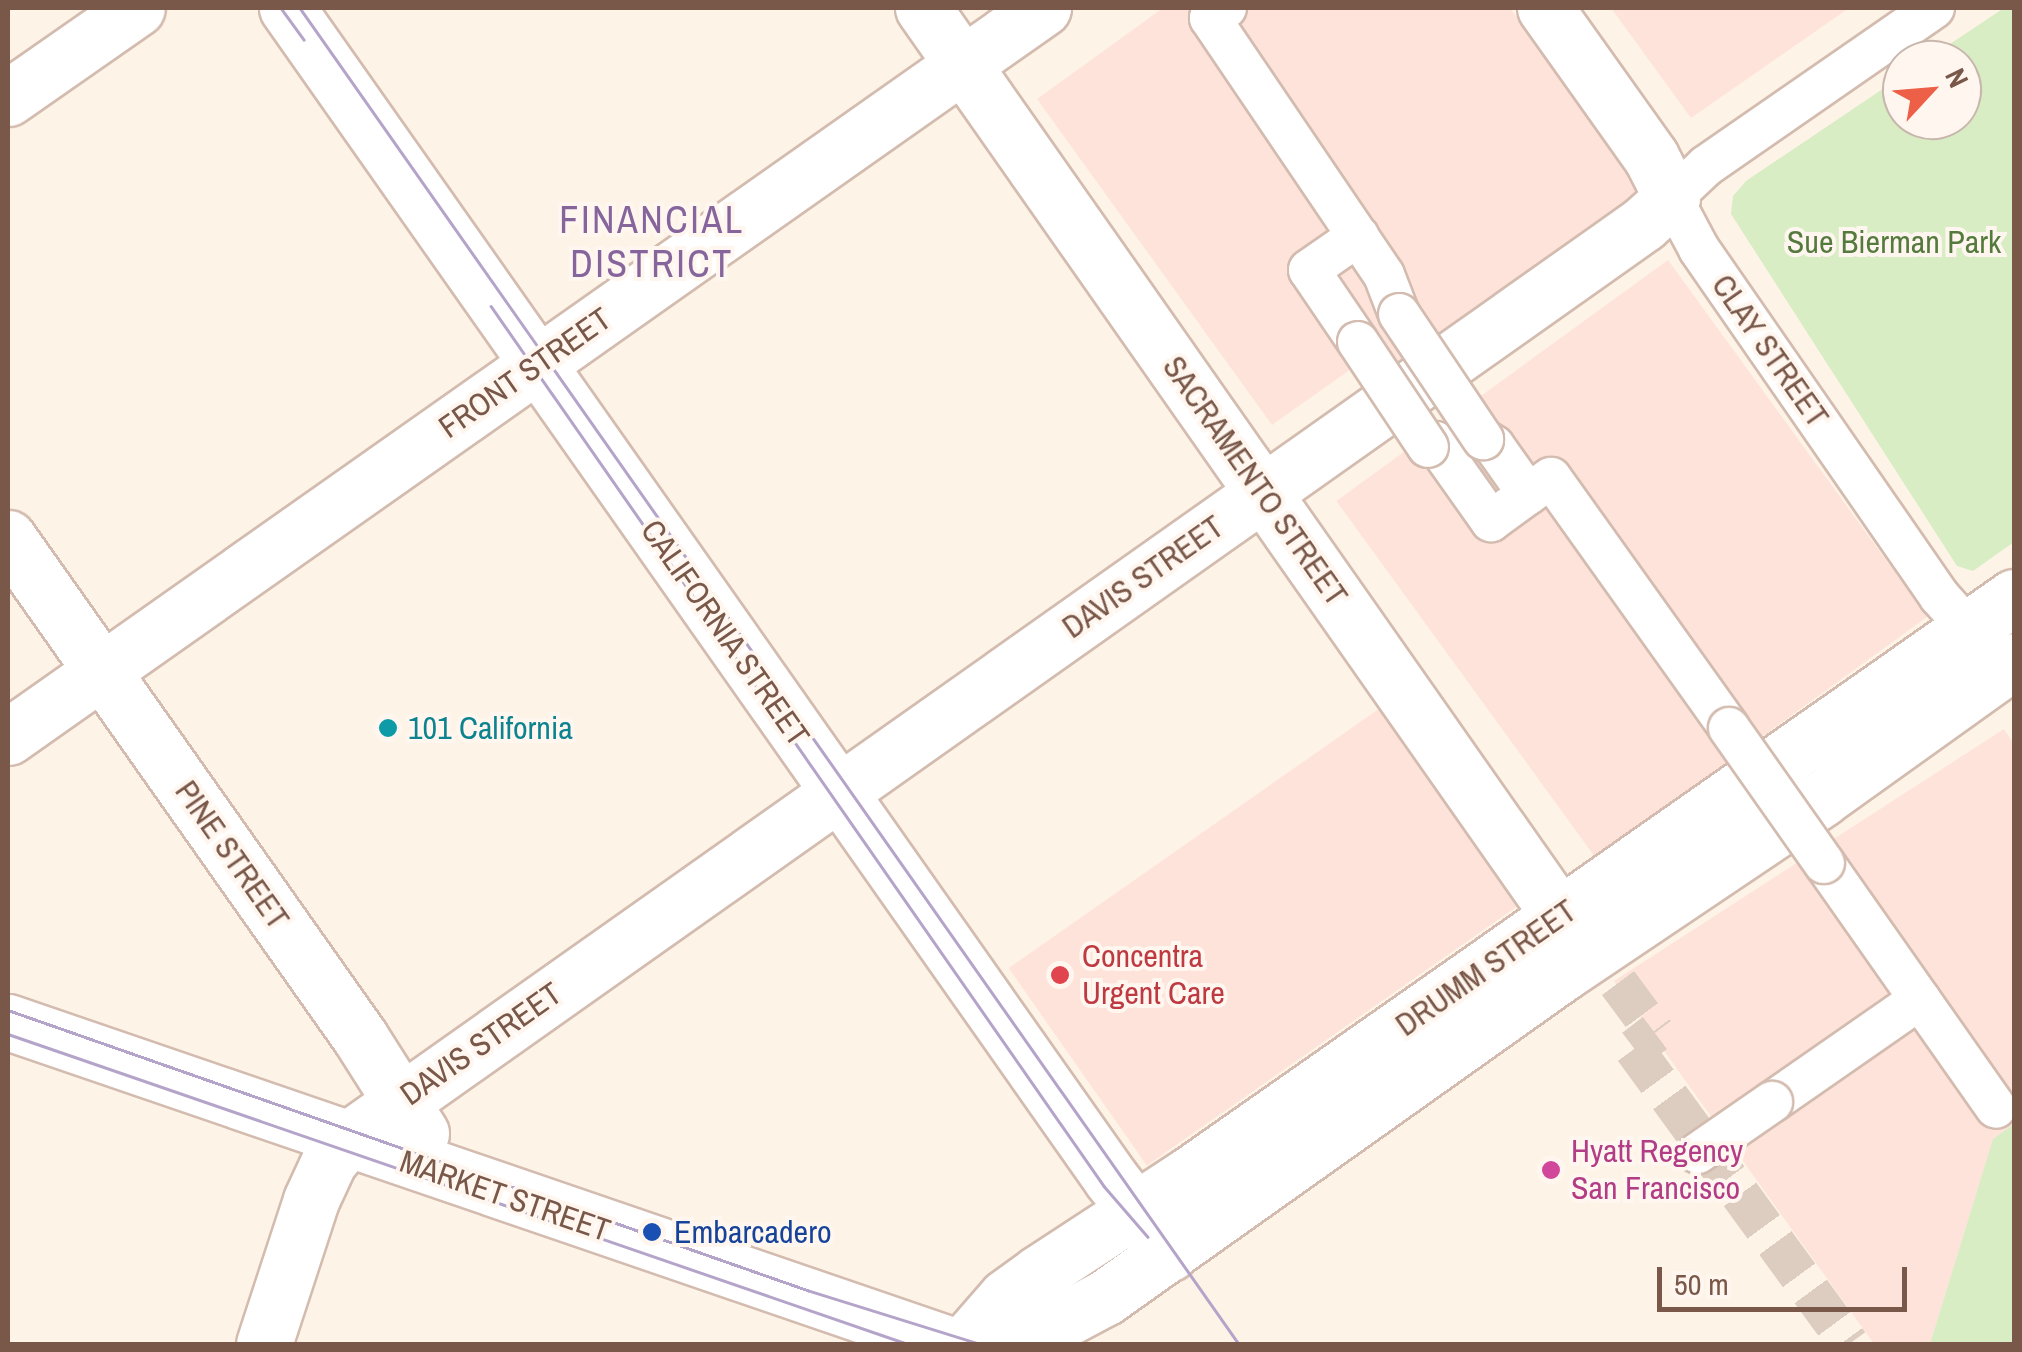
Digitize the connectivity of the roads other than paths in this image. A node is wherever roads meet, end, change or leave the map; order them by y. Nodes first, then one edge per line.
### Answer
1 (137, 8) edge
2 (288, 8) edge
3 (923, 8) edge
4 (1042, 8) edge
5 (1226, 8) edge
6 (1545, 8) edge
7 (1934, 8) edge
8 (962, 64) junction
9 (8, 98) edge
10 (1672, 198) junction
11 (1358, 236) junction
12 (538, 364) junction
13 (1263, 492) junction
14 (1528, 494) junction
15 (8, 538) edge
16 (2014, 597) edge
17 (1968, 628) junction
18 (2011, 670) edge
19 (101, 671) junction
20 (8, 737) edge
21 (838, 792) junction
22 (1574, 936) junction
23 (1920, 999) junction
24 (8, 1022) edge
25 (400, 1101) junction
26 (1996, 1108) dead end
27 (347, 1140) junction
28 (1698, 1153) dead end
29 (450, 1177) junction
30 (1133, 1208) junction
31 (1170, 1253) junction
32 (264, 1344) edge
33 (928, 1344) edge
34 (948, 1344) edge
35 (965, 1344) edge
36 (994, 1344) edge

1 - 9 street
2 - 12 street, CALIFORNIA STREET
3 - 8 street, SACRAMENTO STREET
4 - 8 street, FRONT STREET
5 - 11 street
6 - 10 street, CLAY STREET
7 - 10 street, DAVIS STREET
8 - 12 street, FRONT STREET
8 - 13 street, SACRAMENTO STREET
10 - 13 street, DAVIS STREET
10 - 17 street, CLAY STREET
11 - 14 street, bridge
11 - 14 street, bridge
12 - 19 street, FRONT STREET
12 - 21 street, CALIFORNIA STREET
13 - 21 street, DAVIS STREET
13 - 22 street, SACRAMENTO STREET
14 - 23 street, bridge
15 - 19 street, PINE STREET
16 - 17 street, DRUMM STREET
17 - 18 street, CLAY STREET
17 - 22 street, DRUMM STREET
18 - 22 street, DRUMM STREET
19 - 20 street, FRONT STREET
19 - 25 street, PINE STREET
21 - 25 street, DAVIS STREET
21 - 30 street, CALIFORNIA STREET
22 - 30 street, DRUMM STREET
22 - 31 street, DRUMM STREET
23 - 26 street
23 - 28 street, bridge
24 - 27 street, MARKET STREET
25 - 27 street, DAVIS STREET
25 - 29 street, PINE STREET
27 - 29 street, MARKET STREET
27 - 32 street, DAVIS STREET
27 - 33 street, MARKET STREET
29 - 34 street, MARKET STREET
30 - 31 street, CALIFORNIA STREET
30 - 35 street, DRUMM STREET
31 - 36 street, DRUMM STREET

